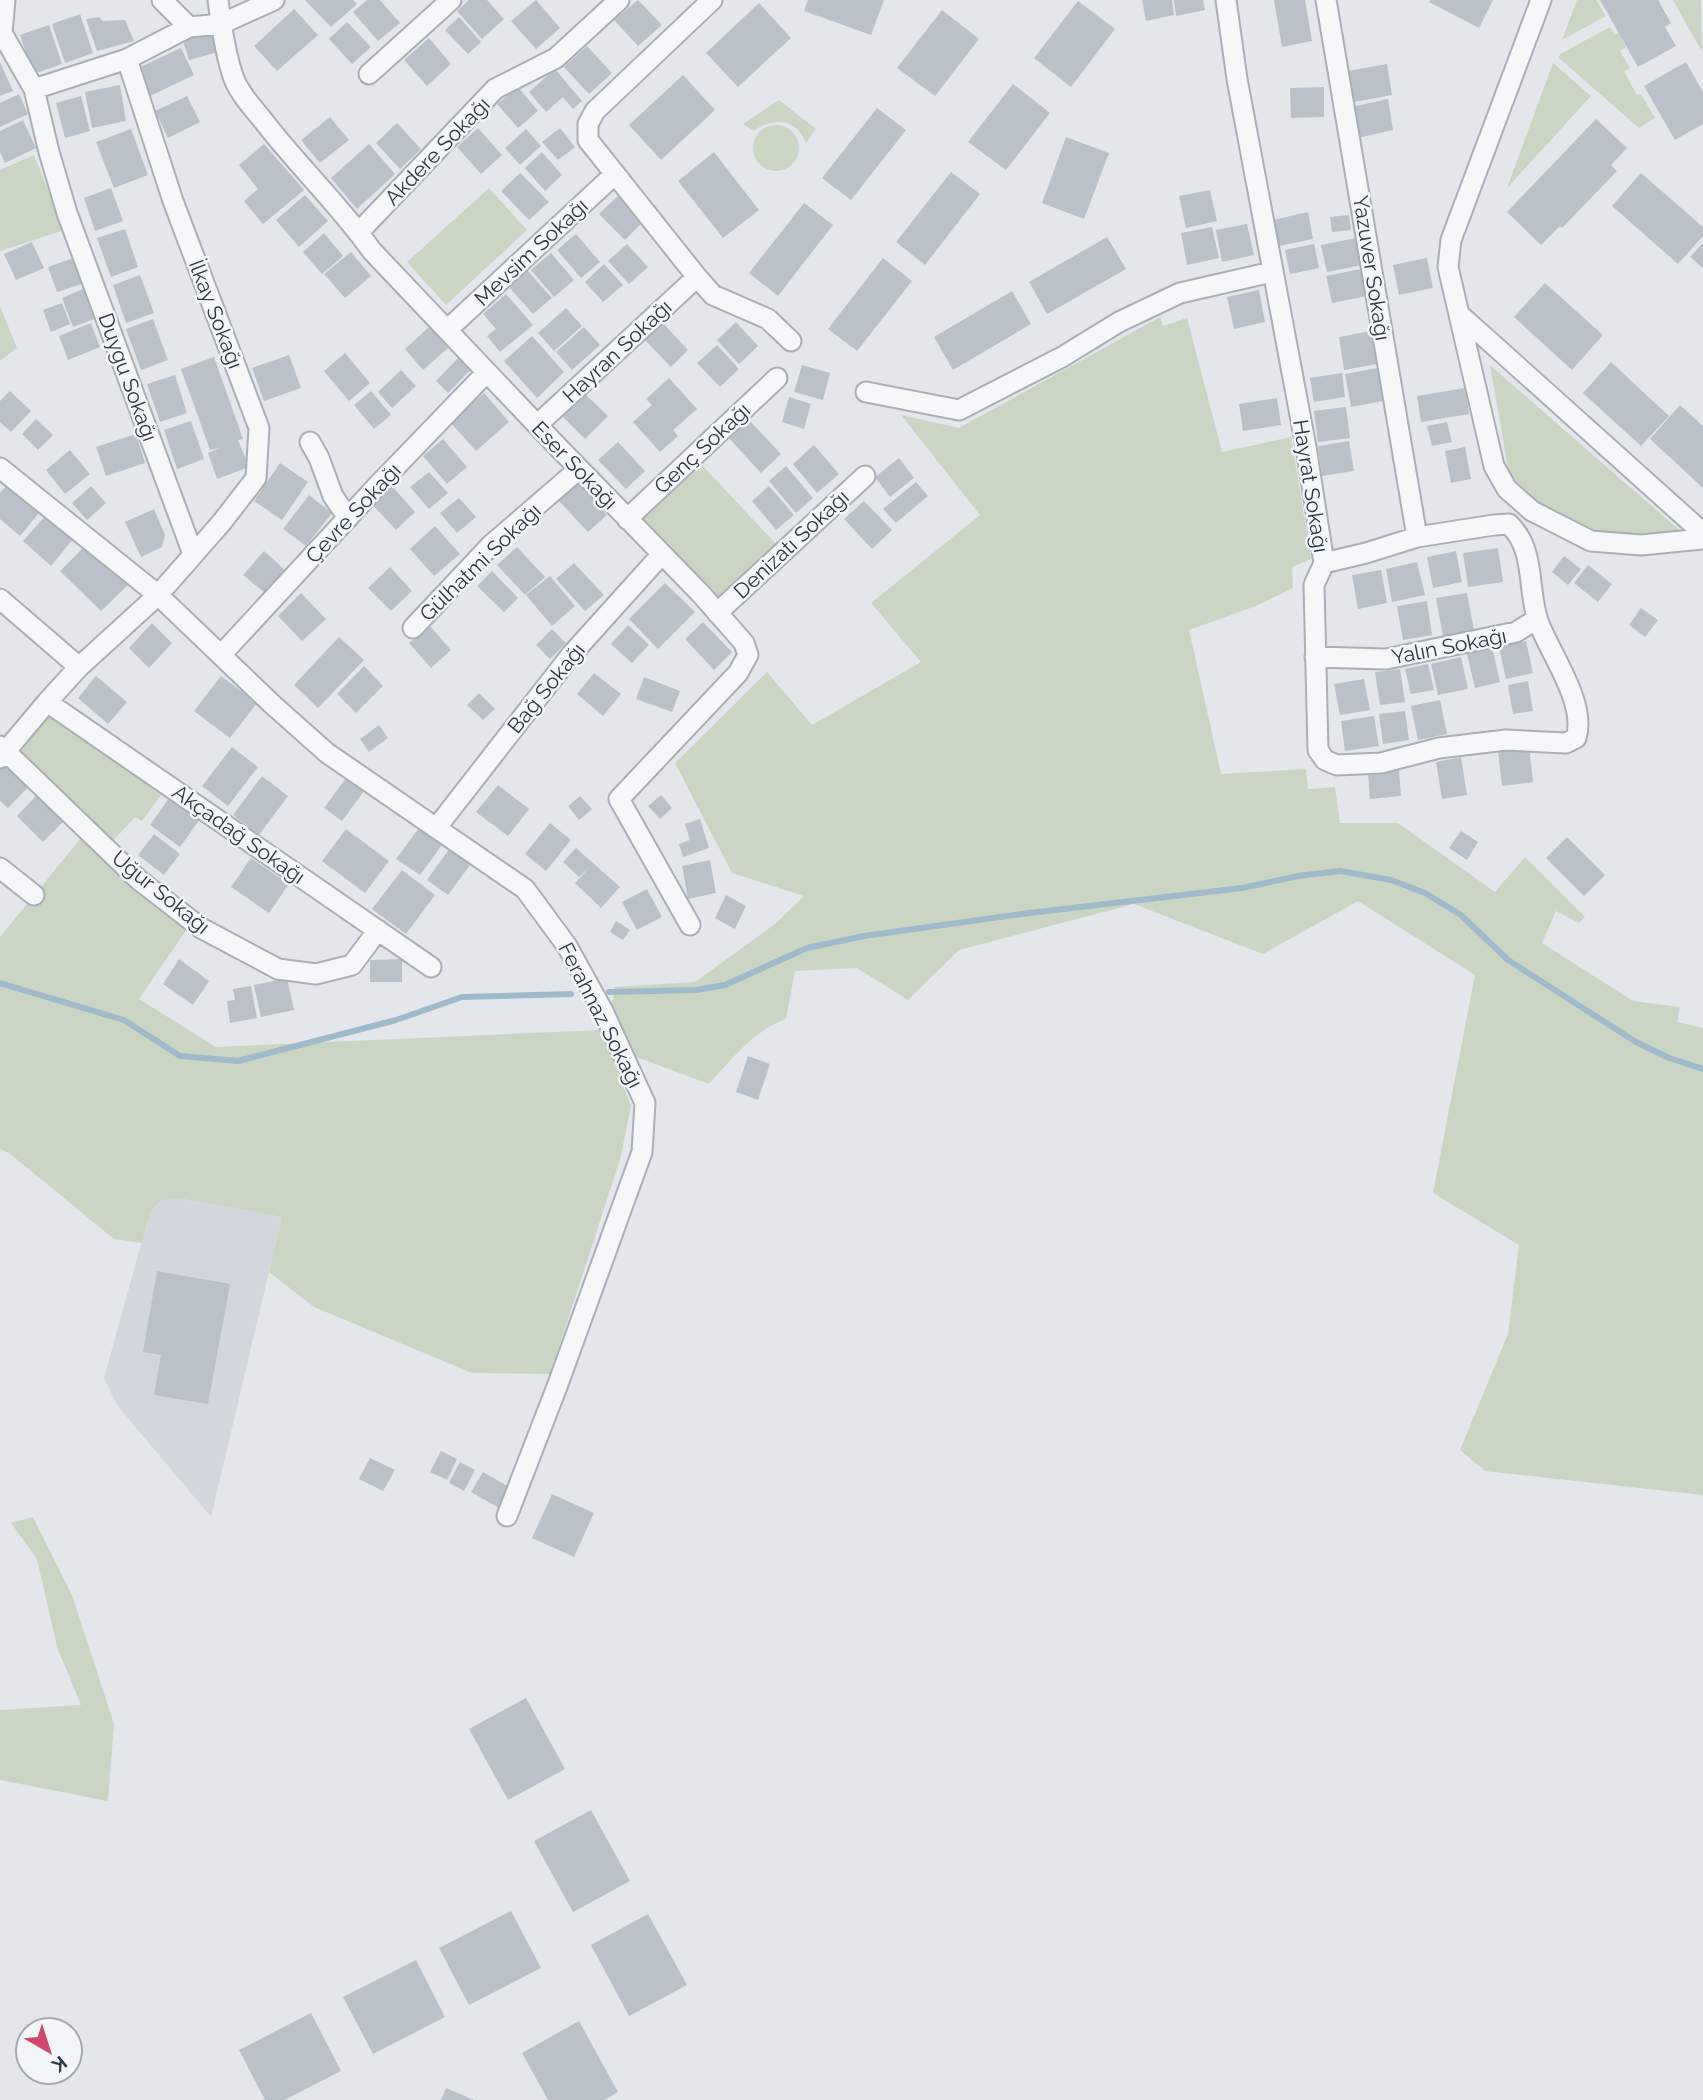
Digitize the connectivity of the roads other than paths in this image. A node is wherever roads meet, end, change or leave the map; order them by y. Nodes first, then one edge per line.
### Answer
1 (5, 0) edge
2 (162, 0) edge
3 (218, 0) edge
4 (274, 0) edge
5 (451, 0) edge
6 (620, 0) edge
7 (712, 0) edge
8 (1226, 0) edge
9 (1326, 0) edge
10 (1541, 0) edge
11 (221, 24) junction
12 (189, 27) junction
13 (127, 59) junction
14 (369, 74) dead end
15 (34, 89) junction
16 (615, 174) junction
17 (359, 232) junction
18 (1272, 272) junction
19 (697, 277) junction
20 (1459, 314) junction
21 (447, 330) junction
22 (791, 341) dead end
23 (487, 372) junction
24 (777, 378) dead end
25 (866, 392) dead end
26 (537, 425) junction
27 (310, 442) dead end
28 (0, 468) edge
29 (579, 469) junction
30 (865, 476) dead end
31 (348, 519) junction
32 (627, 519) junction
33 (1703, 533) edge
34 (1417, 537) junction
35 (1703, 539) edge
36 (193, 554) junction
37 (662, 554) junction
38 (1324, 563) junction
39 (158, 595) junction
40 (0, 599) edge
41 (717, 613) junction
42 (1537, 619) junction
43 (413, 628) dead end
44 (221, 655) junction
45 (1315, 657) junction
46 (79, 667) junction
47 (47, 702) junction
48 (2, 752) edge
49 (437, 827) junction
50 (0, 868) edge
51 (34, 895) dead end
52 (690, 925) dead end
53 (378, 930) junction
54 (431, 967) dead end
55 (507, 1516) dead end

1 - 15 street, Duygu Sokağı
2 - 12 street
3 - 11 street, Eser Sokağı
4 - 11 street
5 - 14 street
6 - 17 street, Akdere Sokağı
7 - 16 street
8 - 18 street, Hayrat Sokağı
9 - 34 street, Yazuver Sokağı
10 - 20 street
11 - 12 street
11 - 17 street, Eser Sokağı
12 - 13 street
13 - 15 street
13 - 36 street, İlkay Sokağı
15 - 36 street, Duygu Sokağı
16 - 19 street
16 - 21 street, Mevsim Sokağı
17 - 21 street, Eser Sokağı
18 - 25 street
18 - 38 street, Hayrat Sokağı
19 - 22 street
19 - 26 street, Hayran Sokağı
20 - 33 street
20 - 35 street
21 - 23 street, Eser Sokağı
23 - 26 street, Eser Sokağı
23 - 31 street, Çevre Sokağı
24 - 32 street, Genç Sokağı
26 - 29 street, Eser Sokağı
27 - 31 street
28 - 39 street, Ferahnaz Sokağı
29 - 32 street, Eser Sokağı
29 - 43 street, Gülhatmi Sokağı
30 - 41 street, Denizatı Sokağı
31 - 44 street, Çevre Sokağı
32 - 37 street, Eser Sokağı
34 - 38 street
34 - 42 street
36 - 39 street
37 - 41 street, Eser Sokağı
37 - 49 street, Bağ Sokağı
38 - 45 street, Hayrat Sokağı
39 - 44 street, Ferahnaz Sokağı
39 - 46 street
40 - 46 street
41 - 52 street, Eser Sokağı
42 - 45 street, Yalın Sokağı
42 - 45 street, Hayrat Sokağı
44 - 49 street, Ferahnaz Sokağı
46 - 47 street
47 - 48 street
47 - 53 street, Akçadağ Sokağı
48 - 53 street, Uğur Sokağı
49 - 55 street, Ferahnaz Sokağı
50 - 51 street
53 - 54 street, Akçadağ Sokağı

